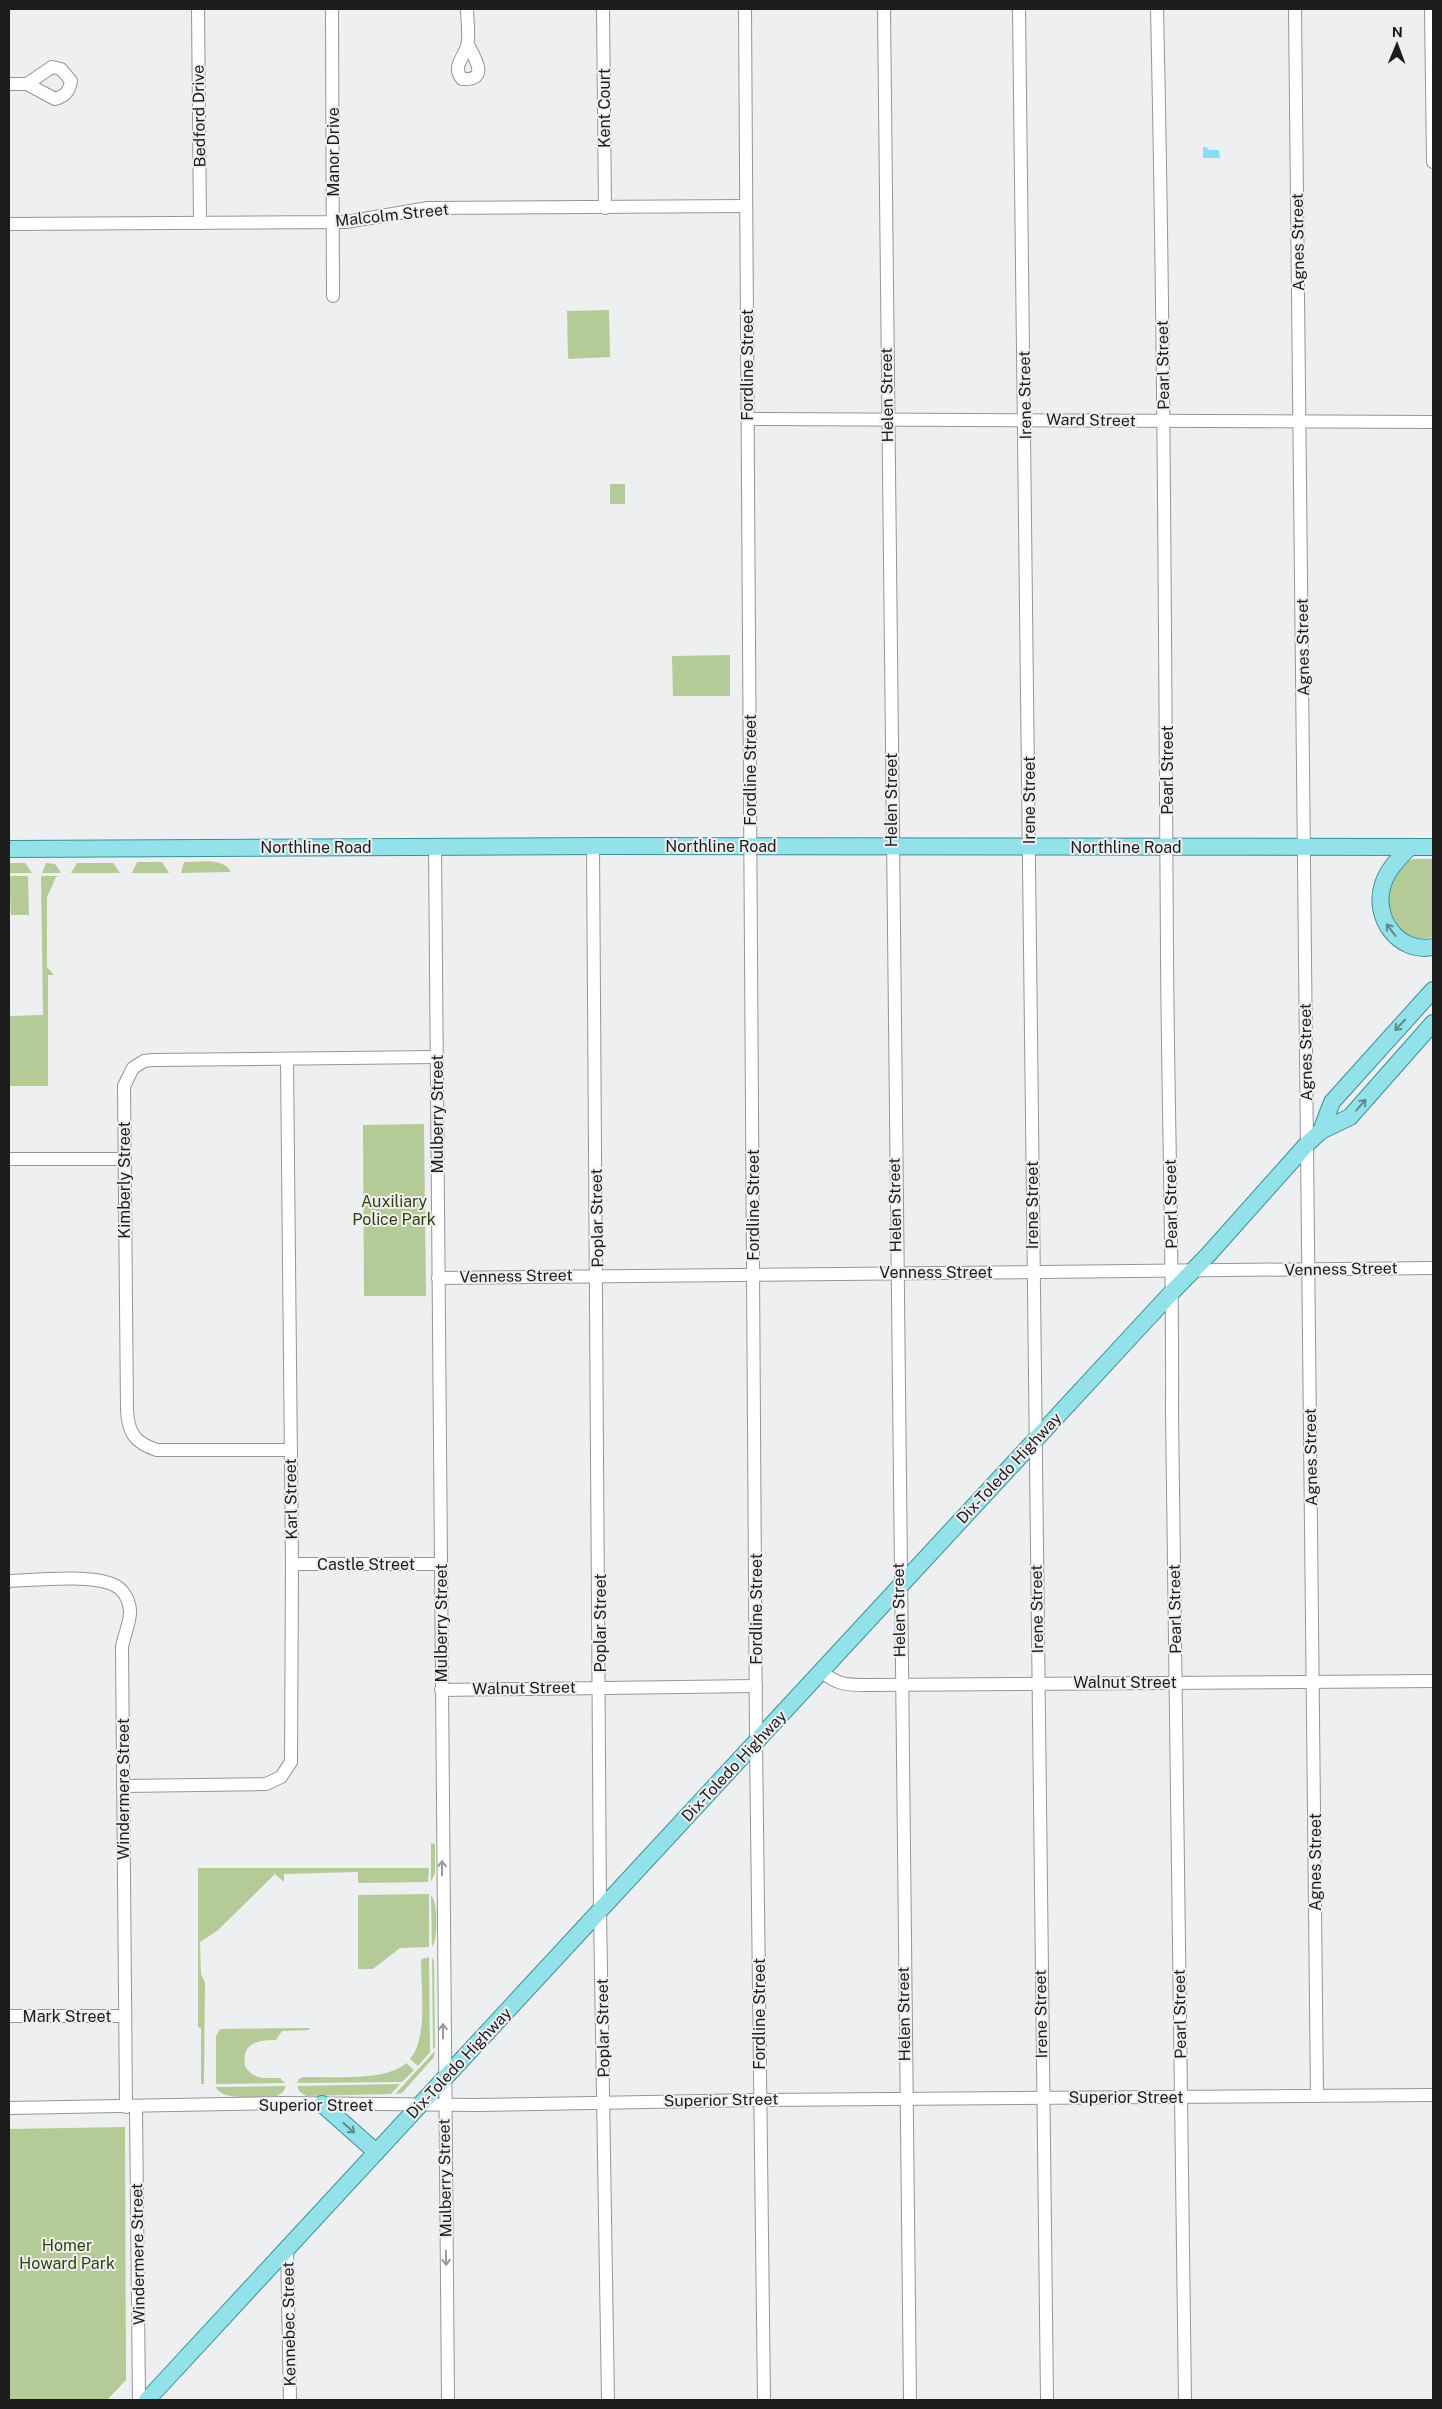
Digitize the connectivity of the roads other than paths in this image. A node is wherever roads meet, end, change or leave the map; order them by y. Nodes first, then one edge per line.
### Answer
1 (198, 9) edge
2 (332, 9) edge
3 (467, 9) edge
4 (603, 9) edge
5 (745, 9) edge
6 (884, 9) edge
7 (1020, 9) edge
8 (1157, 9) edge
9 (1296, 9) edge
10 (1431, 9) edge
11 (468, 45) dead end
12 (9, 84) edge
13 (27, 84) dead end
14 (1433, 162) edge
15 (746, 206) junction
16 (605, 208) junction
17 (200, 223) junction
18 (334, 223) junction
19 (9, 224) edge
20 (333, 296) dead end
21 (748, 419) junction
22 (1025, 419) junction
23 (887, 420) junction
24 (1164, 421) junction
25 (1300, 422) junction
26 (1433, 422) edge
27 (593, 846) junction
28 (751, 846) junction
29 (891, 846) junction
30 (1029, 846) junction
31 (435, 847) junction
32 (1167, 847) junction
33 (1305, 847) junction
34 (1410, 847) junction
35 (1433, 847) edge
36 (9, 849) edge
37 (1433, 947) edge
38 (1433, 990) edge
39 (1433, 1023) edge
40 (437, 1057) junction
41 (287, 1058) junction
42 (1321, 1131) junction
43 (1307, 1144) junction
44 (9, 1159) edge
45 (124, 1159) junction
46 (1433, 1268) edge
47 (1308, 1270) junction
48 (897, 1272) junction
49 (1032, 1272) junction
50 (1172, 1272) junction
51 (1191, 1272) junction
52 (754, 1274) junction
53 (597, 1275) junction
54 (438, 1278) junction
55 (1173, 1290) junction
56 (1035, 1440) junction
57 (291, 1450) junction
58 (292, 1564) junction
59 (440, 1564) junction
60 (9, 1581) edge
61 (898, 1588) junction
62 (821, 1671) junction
63 (1314, 1681) junction
64 (1433, 1681) edge
65 (1176, 1682) junction
66 (1038, 1683) junction
67 (900, 1685) junction
68 (756, 1686) junction
69 (600, 1687) junction
70 (441, 1690) junction
71 (756, 1741) junction
72 (123, 1786) junction
73 (600, 1910) junction
74 (9, 2016) edge
75 (125, 2016) junction
76 (444, 2080) junction
77 (1433, 2095) edge
78 (1180, 2096) junction
79 (1317, 2096) junction
80 (904, 2098) junction
81 (1042, 2098) junction
82 (759, 2100) junction
83 (604, 2101) junction
84 (322, 2104) junction
85 (420, 2105) junction
86 (444, 2105) junction
87 (131, 2107) junction
88 (9, 2108) edge
89 (376, 2152) junction
90 (287, 2248) junction
91 (139, 2400) edge
92 (147, 2400) edge
93 (290, 2400) edge
94 (448, 2400) edge
95 (608, 2400) edge
96 (764, 2400) edge
97 (910, 2400) edge
98 (1047, 2400) edge
99 (1185, 2400) edge

1 - 17 street, Bedford Drive
2 - 18 street, Manor Drive
3 - 11 street
4 - 16 street, Kent Court
5 - 15 street, Fordline Street
6 - 23 street, Helen Street
7 - 22 street, Irene Street
8 - 24 street, Pearl Street
9 - 25 street, Agnes Street
10 - 14 street
12 - 13 street
15 - 16 street, Malcolm Street
15 - 21 street, Fordline Street
16 - 18 street, Malcolm Street
17 - 18 street, Malcolm Street
17 - 19 street, Malcolm Street
18 - 20 street, Manor Drive
21 - 23 street, Ward Street
21 - 28 street, Fordline Street
22 - 23 street, Ward Street
22 - 24 street, Ward Street
22 - 30 street, Irene Street
23 - 29 street, Helen Street
24 - 25 street, Ward Street
24 - 32 street, Pearl Street
25 - 26 street, Ward Street
25 - 33 street, Agnes Street
27 - 28 main road, Northline Road
27 - 31 main road, Northline Road
27 - 53 street, Poplar Street
28 - 29 main road, Northline Road
28 - 52 street, Fordline Street
29 - 30 main road, Northline Road
29 - 48 street, Helen Street
30 - 32 main road, Northline Road
30 - 49 street, Irene Street
31 - 36 main road, Northline Road
31 - 40 street, Mulberry Street
32 - 33 main road, Northline Road
32 - 50 street, Pearl Street
33 - 34 main road, Northline Road
33 - 43 street, Agnes Street
34 - 35 main road, Northline Road
37 -> 34 main road
38 -> 42 main road, Dix-Toledo Highway
42 -> 39 main road, Dix-Toledo Highway
40 - 41 street, Kimberly Street
40 - 54 street, Mulberry Street
41 - 45 street, Kimberly Street
41 - 57 street, Karl Street
42 - 43 main road, Dix-Toledo Highway
43 - 47 street, Agnes Street
43 - 51 main road, Dix-Toledo Highway
44 - 45 street
45 - 57 street, Kimberly Street
46 - 47 street, Venness Street
47 - 51 street, Venness Street
47 - 63 street, Agnes Street
48 - 49 street, Venness Street
48 - 52 street, Venness Street
48 - 61 street, Helen Street
49 - 50 street, Venness Street
49 - 56 street, Irene Street
50 - 51 street, Venness Street
50 - 55 street, Pearl Street
51 - 55 main road, Dix-Toledo Highway
52 - 53 street, Venness Street
52 - 68 street, Fordline Street
53 - 54 street, Venness Street
53 - 69 street, Poplar Street
54 - 59 street, Mulberry Street
55 - 56 main road, Dix-Toledo Highway
55 - 65 street, Pearl Street
56 - 61 main road, Dix-Toledo Highway
56 - 66 street, Irene Street
57 - 58 street, Karl Street
58 - 59 street, Castle Street
58 - 72 street, Karl Street
59 - 70 street, Mulberry Street
60 - 72 street, Windermere Street
61 - 62 main road, Dix-Toledo Highway
61 - 67 street, Helen Street
62 - 67 street, Walnut Street
62 - 71 main road, Dix-Toledo Highway
63 - 64 street, Walnut Street
63 - 65 street, Walnut Street
63 - 79 street, Agnes Street
65 - 66 street, Walnut Street
65 - 78 street, Pearl Street
66 - 67 street, Walnut Street
66 - 81 street, Irene Street
67 - 80 street, Helen Street
68 - 69 street, Walnut Street
68 - 71 street, Fordline Street
69 - 70 street, Walnut Street
69 - 73 street, Poplar Street
76 -> 70 street, Mulberry Street
71 - 73 main road, Dix-Toledo Highway
71 - 82 street, Fordline Street
72 - 75 street, Windermere Street
73 - 76 main road, Dix-Toledo Highway
73 - 83 street, Poplar Street
74 - 75 street, Mark Street
75 - 87 street, Windermere Street
76 - 85 main road, Dix-Toledo Highway
76 - 86 street, Mulberry Street
77 - 79 street, Superior Street
78 - 79 street, Superior Street
78 - 81 street, Superior Street
78 - 99 street, Pearl Street
80 - 81 street, Superior Street
80 - 82 street, Superior Street
80 - 97 street, Helen Street
81 - 98 street, Irene Street
82 - 83 street, Superior Street
82 - 96 street, Fordline Street
83 - 86 street, Superior Street
83 - 95 street, Poplar Street
84 - 85 street, Superior Street
84 - 87 street, Superior Street
84 -> 89 main road
85 - 86 street, Superior Street
85 - 89 main road, Dix-Toledo Highway
86 -> 94 street, Mulberry Street
87 - 88 street, Superior Street
87 - 91 street, Windermere Street
89 - 90 main road, Dix-Toledo Highway
90 - 92 main road, Dix-Toledo Highway
90 - 93 street, Kennebec Street

